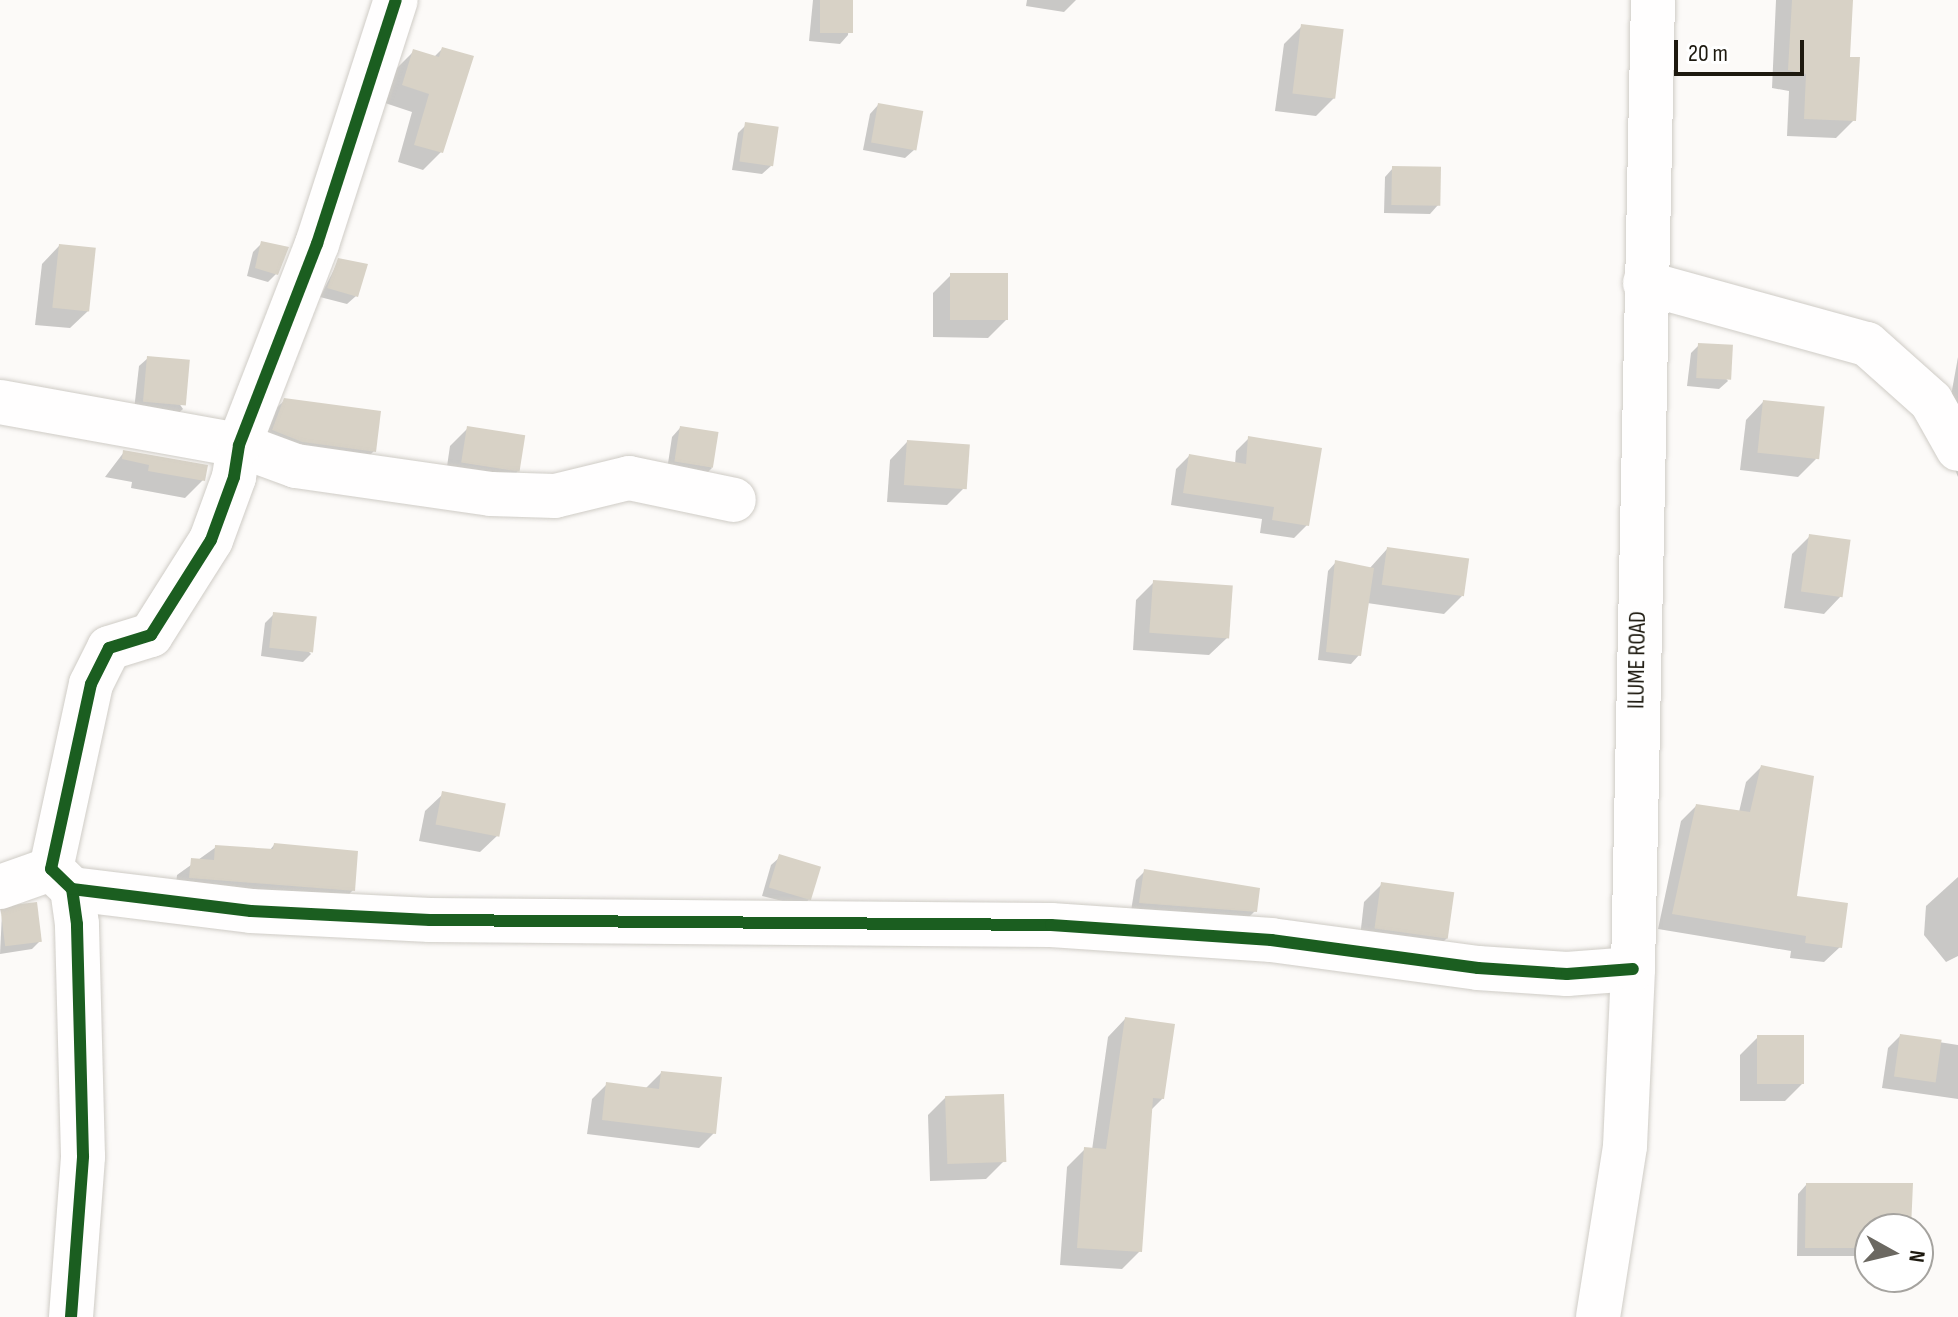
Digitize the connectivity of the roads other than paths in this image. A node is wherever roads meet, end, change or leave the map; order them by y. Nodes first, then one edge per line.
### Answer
1 (396, 0) edge
2 (1653, 0) edge
3 (1645, 283) junction
4 (0, 402) edge
5 (239, 445) junction
6 (1958, 449) edge
7 (734, 500) dead end
8 (62, 879) junction
9 (0, 887) edge
10 (1633, 969) junction
11 (71, 1317) edge
12 (1598, 1317) edge

1 - 5 street
2 - 3 street, ILUME ROAD
3 - 6 street
3 - 10 street, ILUME ROAD
4 - 5 street
5 - 7 street
5 - 8 street
8 - 9 street
8 - 10 street
8 - 11 street
10 - 12 street, ILUME ROAD

